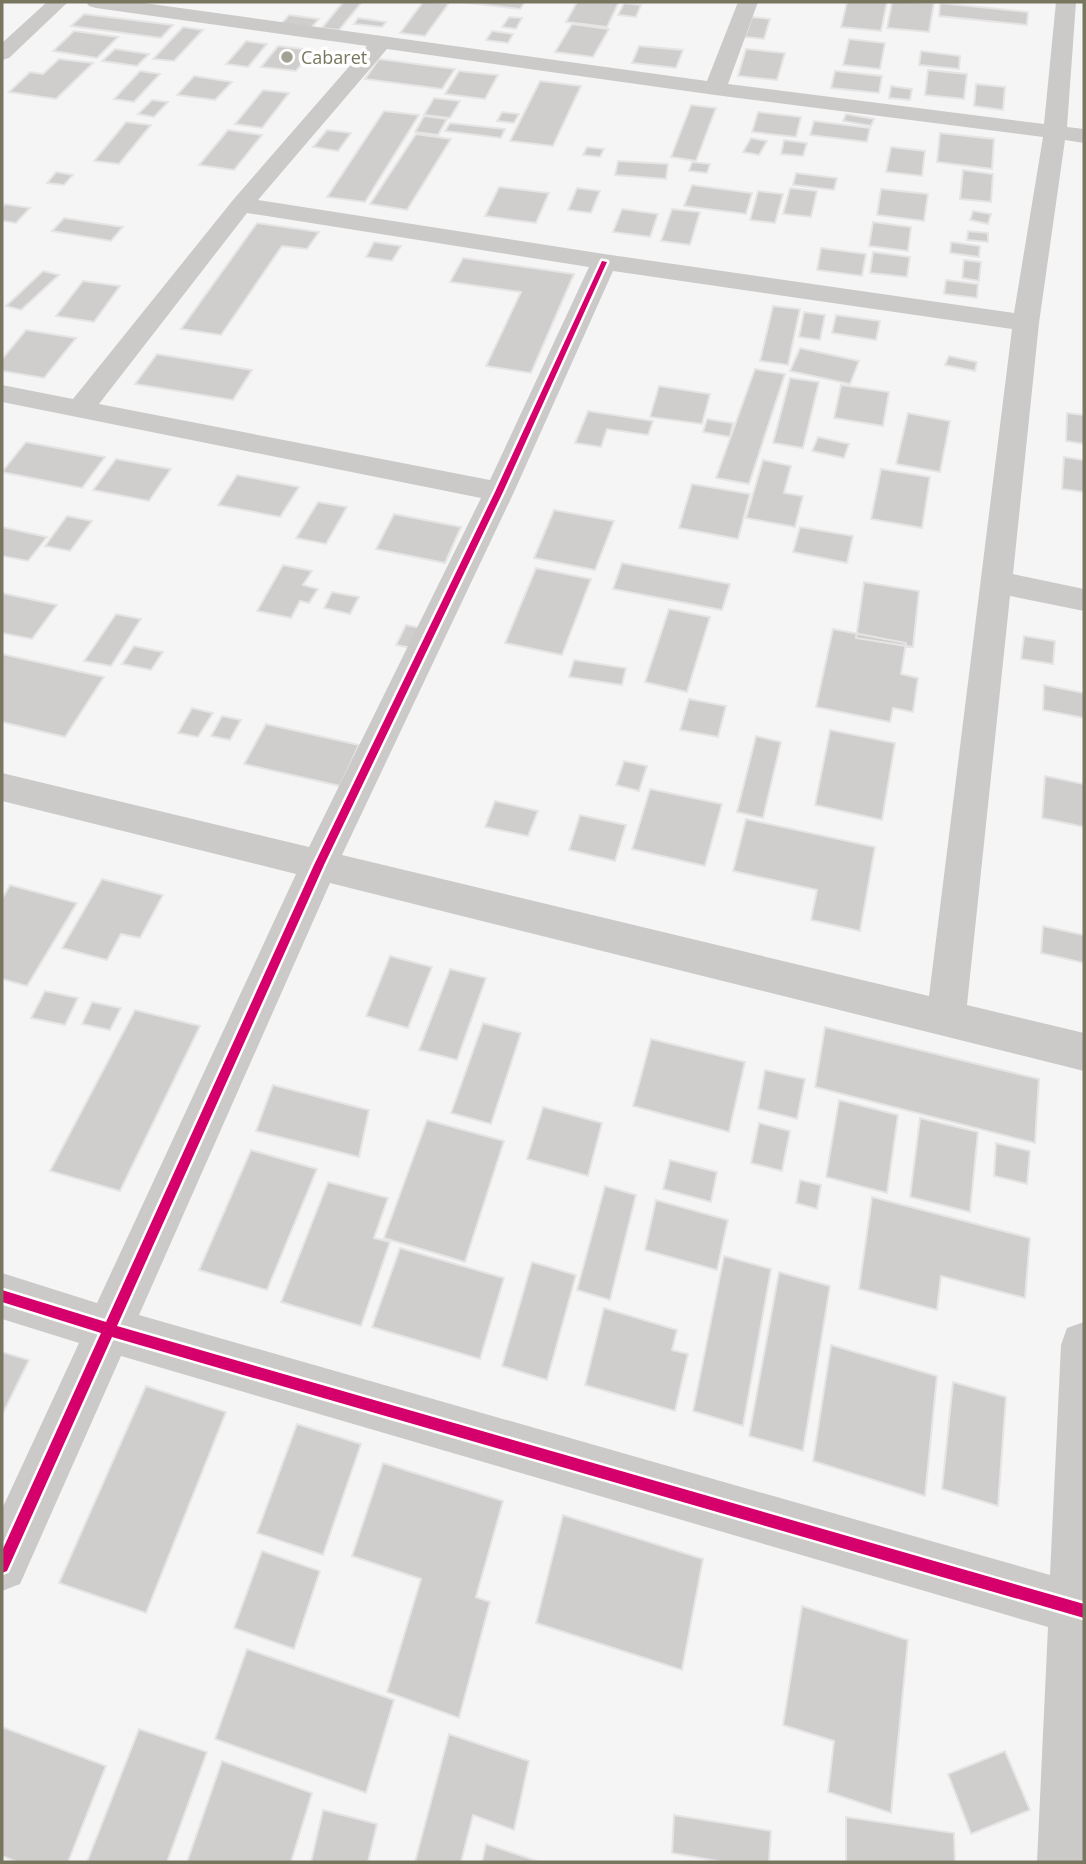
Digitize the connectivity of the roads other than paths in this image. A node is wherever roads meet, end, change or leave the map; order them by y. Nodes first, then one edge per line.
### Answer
1 (58, 2) edge
2 (96, 2) edge
3 (748, 2) edge
4 (1066, 2) edge
5 (381, 43) junction
6 (2, 54) edge
7 (715, 89) junction
8 (1070, 134) edge
9 (241, 205) junction
10 (604, 262) junction
11 (1026, 323) junction
12 (2, 394) edge
13 (81, 408) junction
14 (499, 492) junction
15 (996, 582) junction
16 (1084, 600) edge
17 (2, 787) edge
18 (319, 865) junction
19 (946, 1018) junction
20 (1084, 1052) edge
21 (2, 1296) edge
22 (110, 1331) junction
23 (1084, 1345) edge
24 (2, 1566) edge
25 (1080, 1610) edge
26 (1066, 1862) edge

1 - 6 street
2 - 5 street
3 - 7 street
4 - 8 street
5 - 7 street
5 - 9 street
7 - 8 street
8 - 11 street
9 - 10 street
9 - 13 street
10 - 11 street
10 - 14 street
11 - 15 street
12 - 13 street
13 - 14 street
14 - 18 street
15 - 16 street
15 - 19 street
17 - 18 street
18 - 19 street
18 - 22 street
19 - 20 street
21 - 22 street
22 - 24 street
22 - 25 street
23 - 25 street
25 - 26 street

